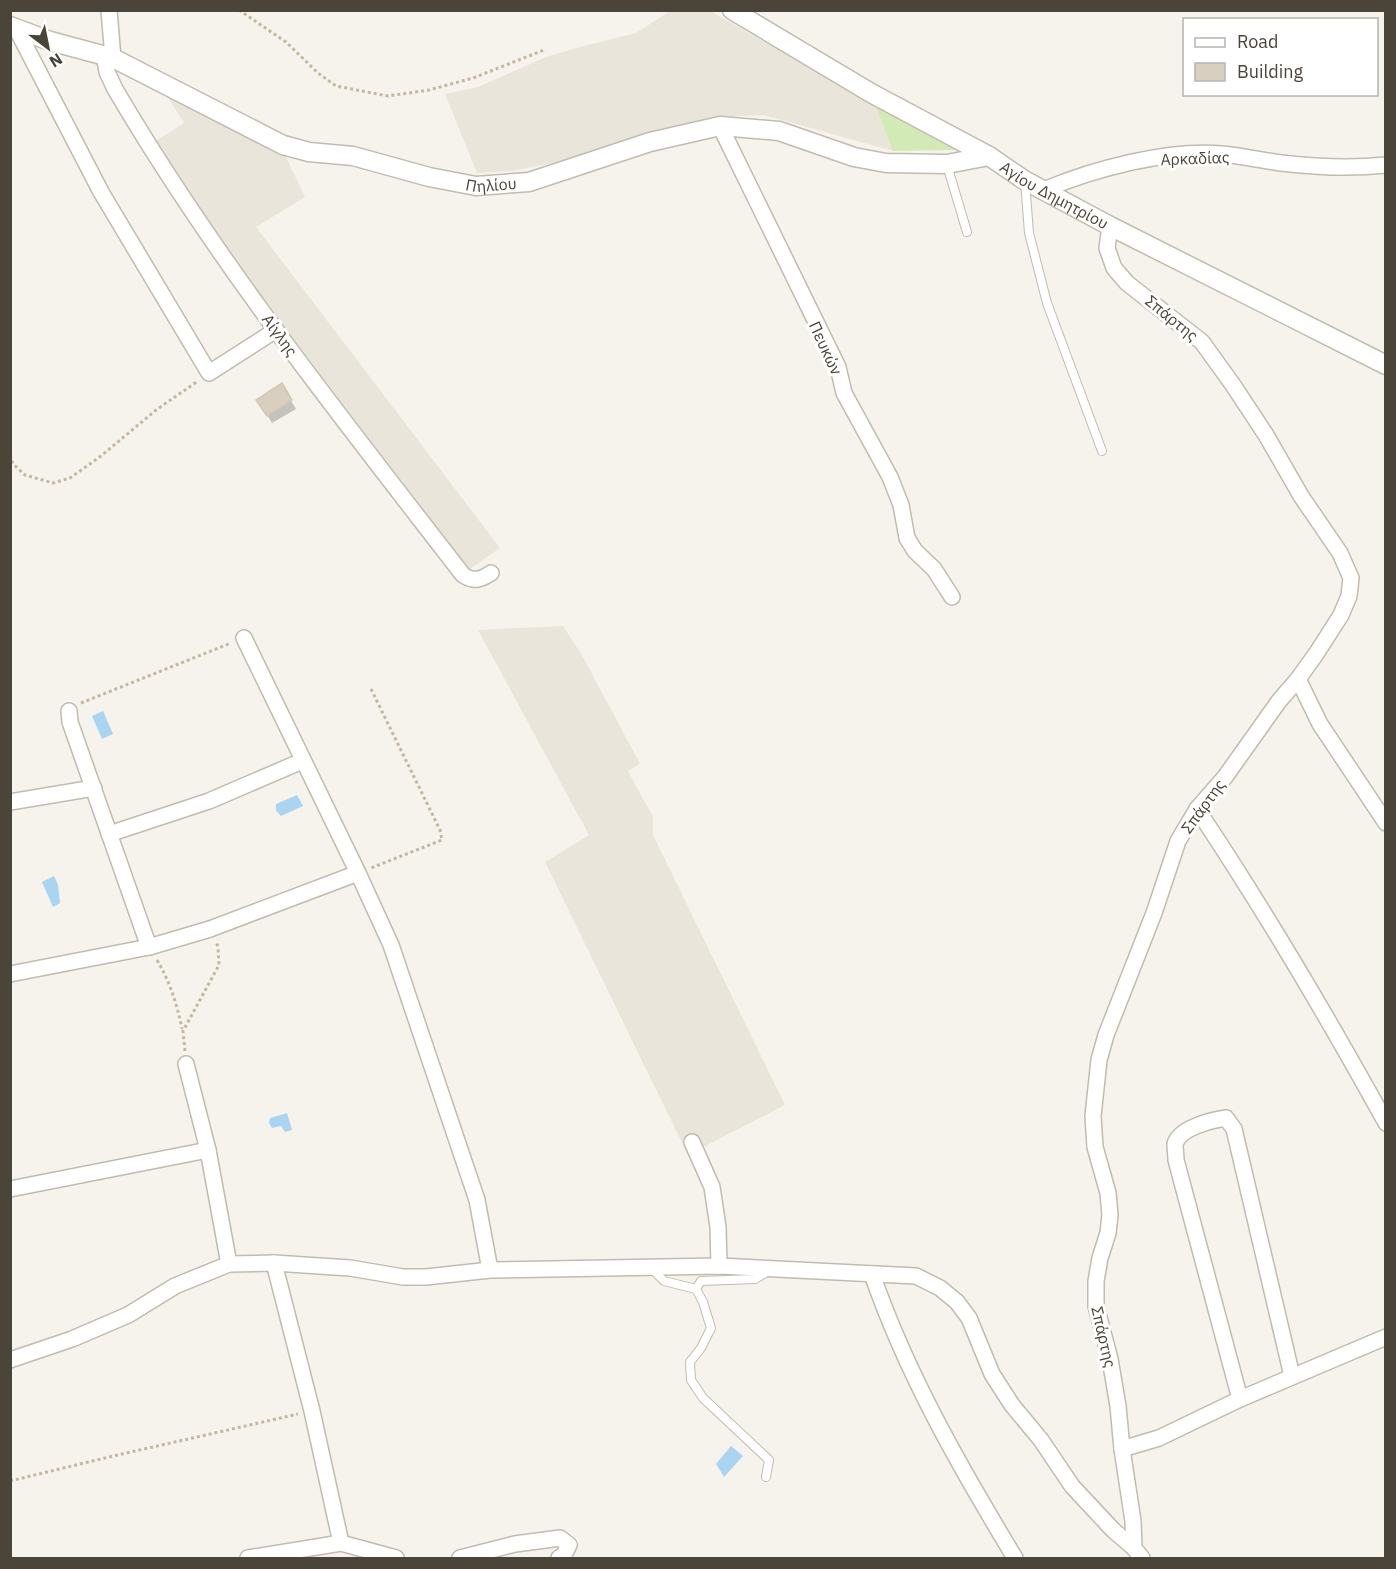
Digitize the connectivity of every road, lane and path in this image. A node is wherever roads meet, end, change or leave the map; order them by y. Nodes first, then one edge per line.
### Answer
1 (109, 10) edge
2 (239, 10) edge
3 (732, 10) edge
4 (13, 27) edge
5 (544, 50) dead end
6 (108, 56) junction
7 (720, 126) junction
8 (989, 156) junction
9 (947, 164) junction
10 (1386, 165) edge
11 (1024, 180) junction
12 (1044, 190) junction
13 (1110, 226) junction
14 (967, 232) dead end
15 (276, 330) junction
16 (1386, 365) edge
17 (209, 373) junction
18 (1102, 451) dead end
19 (10, 455) edge
20 (490, 573) dead end
21 (952, 597) dead end
22 (244, 638) joint
23 (1298, 679) junction
24 (370, 689) dead end
25 (69, 711) joint
26 (302, 761) junction
27 (94, 788) junction
28 (10, 802) edge
29 (1197, 809) junction
30 (1386, 823) edge
31 (109, 834) junction
32 (358, 873) junction
33 (210, 929) junction
34 (149, 947) junction
35 (10, 974) edge
36 (183, 1031) junction
37 (186, 1064) joint
38 (1386, 1123) edge
39 (692, 1142) dead end
40 (208, 1150) junction
41 (10, 1189) edge
42 (274, 1263) junction
43 (229, 1264) junction
44 (719, 1266) junction
45 (651, 1268) junction
46 (771, 1269) junction
47 (489, 1270) junction
48 (872, 1274) junction
49 (696, 1289) junction
50 (1386, 1337) edge
51 (10, 1360) edge
52 (1292, 1376) junction
53 (1240, 1400) junction
54 (312, 1411) junction
55 (1122, 1449) junction
56 (766, 1478) dead end
57 (10, 1481) edge
58 (341, 1543) junction
59 (1138, 1553) edge
60 (248, 1558) edge
61 (396, 1558) edge
62 (460, 1558) edge
63 (559, 1558) edge
64 (1015, 1558) edge

1 - 6 street, Αίγλης
2 - 5 path
3 - 8 street, Αγίου Δημητρίου
4 - 6 street, Πηλίου
4 - 17 street
6 - 7 street, Πηλίου
6 - 15 street, Αίγλης
7 - 9 street, Πηλίου
7 - 21 street, Πευκών
8 - 9 street, Πηλίου
8 - 11 street, Αγίου Δημητρίου
9 - 14 lane
10 - 12 street, Αρκαδίας
11 - 12 street, Αγίου Δημητρίου
11 - 18 lane
12 - 13 street, Αγίου Δημητρίου
13 - 16 street, Αγίου Δημητρίου
13 - 23 street, Σπάρτης
15 - 17 street
15 - 20 street, Αίγλης
17 - 19 path
22 - 25 path
22 - 26 street
23 - 29 street, Σπάρτης
23 - 30 street
24 - 32 path
25 - 27 street
26 - 31 street
26 - 32 street
27 - 28 street
27 - 31 street
29 - 38 street
29 - 55 street, Σπάρτης
31 - 34 street
32 - 33 street
32 - 47 street
33 - 34 street
33 - 36 path
34 - 35 street
34 - 36 path
36 - 37 path
37 - 40 street
39 - 44 street
40 - 41 street
40 - 43 street
42 - 43 street
42 - 47 street
42 - 54 street
43 - 51 street
44 - 45 street
44 - 46 street
45 - 47 street
45 - 49 lane
46 - 48 street
46 - 49 lane
48 - 59 street
48 - 64 street
49 - 56 lane
50 - 52 street
52 - 53 street
52 - 53 street
53 - 55 street
54 - 57 path
54 - 58 street
55 - 59 street, Σπάρτης
58 - 60 street
58 - 61 street
62 - 63 street

